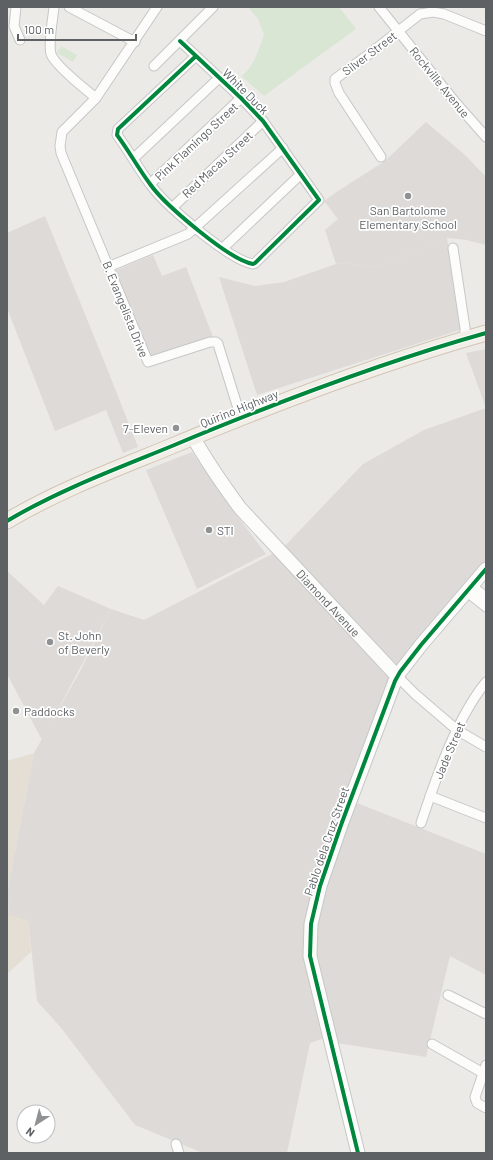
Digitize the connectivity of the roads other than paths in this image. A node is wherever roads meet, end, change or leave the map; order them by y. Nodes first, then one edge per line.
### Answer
1 (16, 7) edge
2 (54, 7) edge
3 (69, 7) edge
4 (213, 7) edge
5 (379, 7) edge
6 (154, 8) edge
7 (398, 31) junction
8 (486, 32) edge
9 (20, 40) dead end
10 (180, 41) junction
11 (135, 42) junction
12 (196, 56) junction
13 (154, 66) dead end
14 (219, 78) junction
15 (96, 98) junction
16 (241, 98) junction
17 (263, 121) junction
18 (486, 137) edge
19 (283, 148) junction
20 (380, 156) dead end
21 (134, 158) junction
22 (302, 174) junction
23 (150, 184) junction
24 (172, 208) junction
25 (196, 228) junction
26 (222, 248) junction
27 (453, 248) dead end
28 (108, 267) junction
29 (486, 333) edge
30 (465, 339) junction
31 (241, 418) junction
32 (193, 437) junction
33 (7, 522) edge
34 (486, 569) edge
35 (469, 589) junction
36 (486, 597) edge
37 (486, 607) edge
38 (398, 676) junction
39 (484, 686) edge
40 (457, 730) junction
41 (486, 748) edge
42 (430, 796) junction
43 (486, 818) edge
44 (421, 823) dead end
45 (448, 994) dead end
46 (486, 1014) edge
47 (432, 1044) dead end
48 (484, 1069) edge
49 (486, 1108) edge
50 (358, 1153) edge

1 - 9 street
2 - 15 street
3 - 11 street
4 - 10 street
5 - 7 street, Rockville Avenue
6 - 11 street, B. Evangelista Drive
7 - 8 street, Silver Street
7 - 18 street, Rockville Avenue
7 - 20 street, Silver Street
10 - 12 street, White Duck
10 - 13 street
11 - 15 street, B. Evangelista Drive
12 - 14 street, White Duck
12 - 21 street
14 - 16 street, White Duck
14 - 21 street
15 - 28 street, B. Evangelista Drive
16 - 17 street, White Duck
16 - 23 street, Pink Flamingo Street
17 - 19 street, White Duck
17 - 24 street, Red Macau Street
19 - 22 street, White Duck
19 - 25 street
21 - 23 street
22 - 26 street
22 - 26 street, White Duck
23 - 24 street
24 - 25 street
25 - 26 street
25 - 28 street
27 - 30 street
28 - 31 street, B. Evangelista Drive
29 - 30 main road, Quirino Highway
30 - 31 main road, Quirino Highway
31 - 32 main road, Quirino Highway
32 - 33 main road, Quirino Highway
32 - 38 street, Diamond Avenue
34 - 35 street, Pablo dela Cruz Street
35 - 36 street
35 - 37 street
35 - 38 street, Pablo dela Cruz Street
38 - 40 street, Diamond Avenue
38 - 50 street, Pablo dela Cruz Street
39 - 40 street, Jade Street
40 - 41 street, Diamond Avenue
40 - 42 street, Jade Street
42 - 43 street
42 - 44 street, Jade Street
45 - 46 street
47 - 48 street
48 - 49 street

